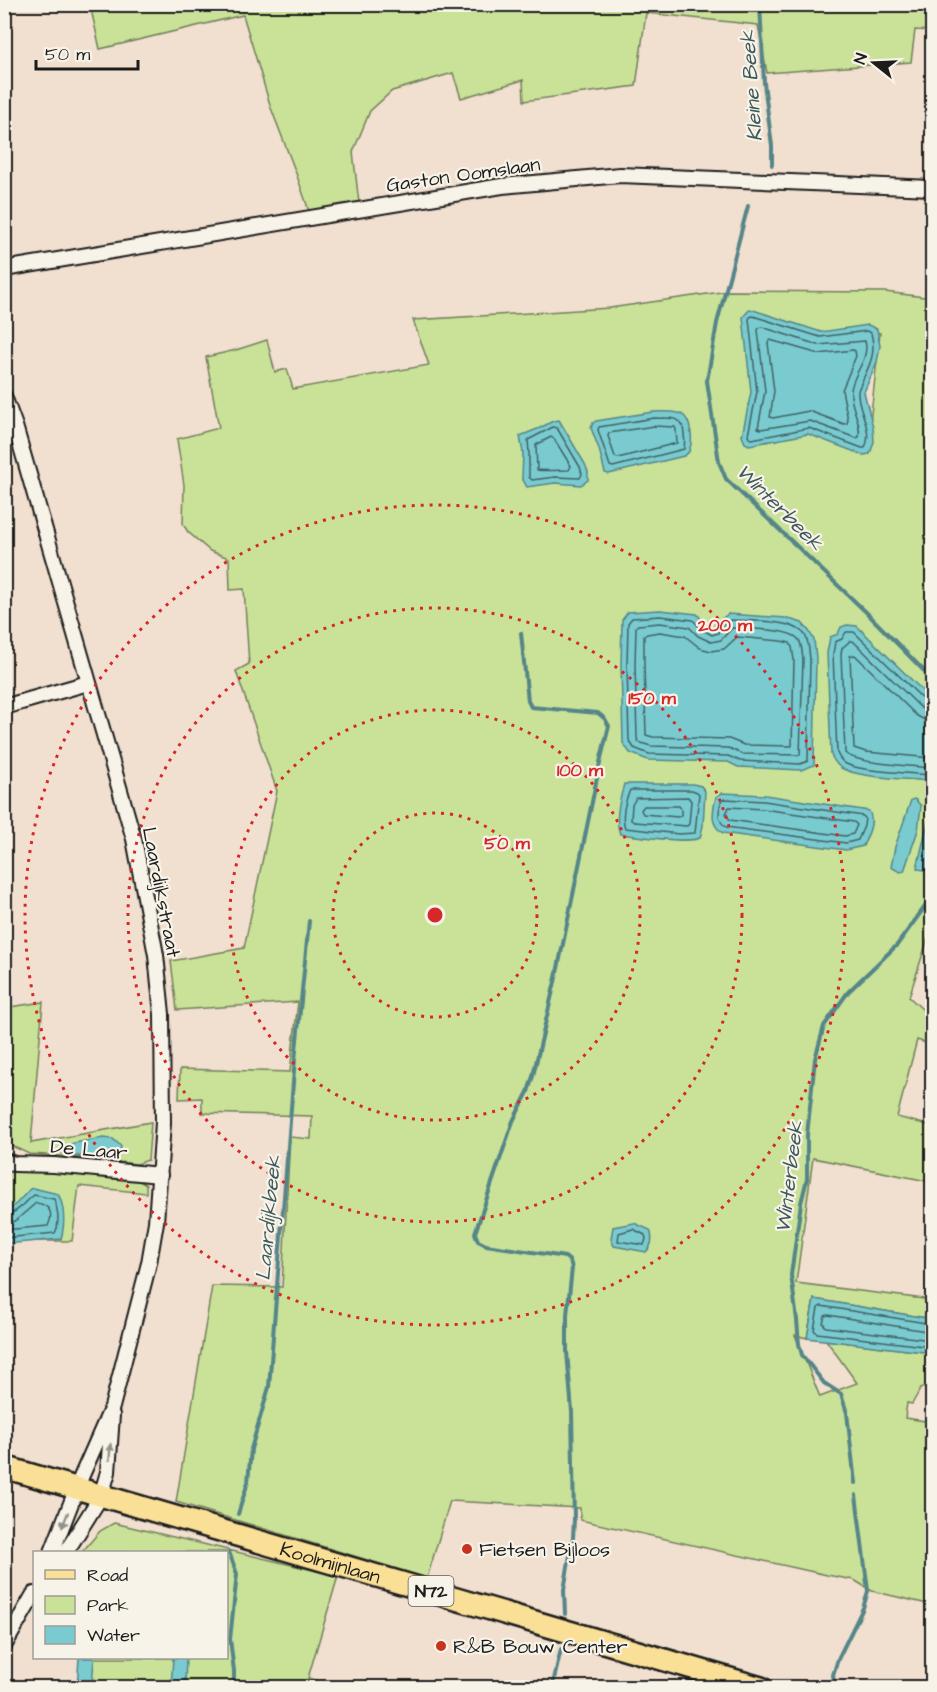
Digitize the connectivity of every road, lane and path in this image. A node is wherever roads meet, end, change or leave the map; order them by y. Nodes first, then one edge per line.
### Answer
1 (933, 188) edge
2 (4, 269) edge
3 (4, 396) edge
4 (88, 683) junction
5 (4, 706) edge
6 (8, 1165) edge
7 (160, 1175) junction
8 (112, 1407) junction
9 (4, 1467) edge
10 (77, 1488) junction
11 (101, 1496) junction
12 (52, 1551) edge
13 (67, 1551) edge
14 (33, 1596) edge
15 (4, 1646) edge
16 (761, 1688) edge

1 - 2 street, Gaston Oomslaan
3 - 4 street, Laardijkstraat
4 - 5 street
4 - 7 street, Laardijkstraat
6 - 7 street, De Laar
7 - 8 street, Laardijkstraat
8 - 10 street, Laardijkstraat
11 -> 8 street, Laardijkstraat
9 - 10 main road, Koolmijnlaan / N72
10 - 11 main road, Koolmijnlaan / N72
10 -> 12 street, Laardijkstraat
11 - 13 street, Laardijkstraat
11 - 16 main road, Koolmijnlaan / N72
14 - 15 street

